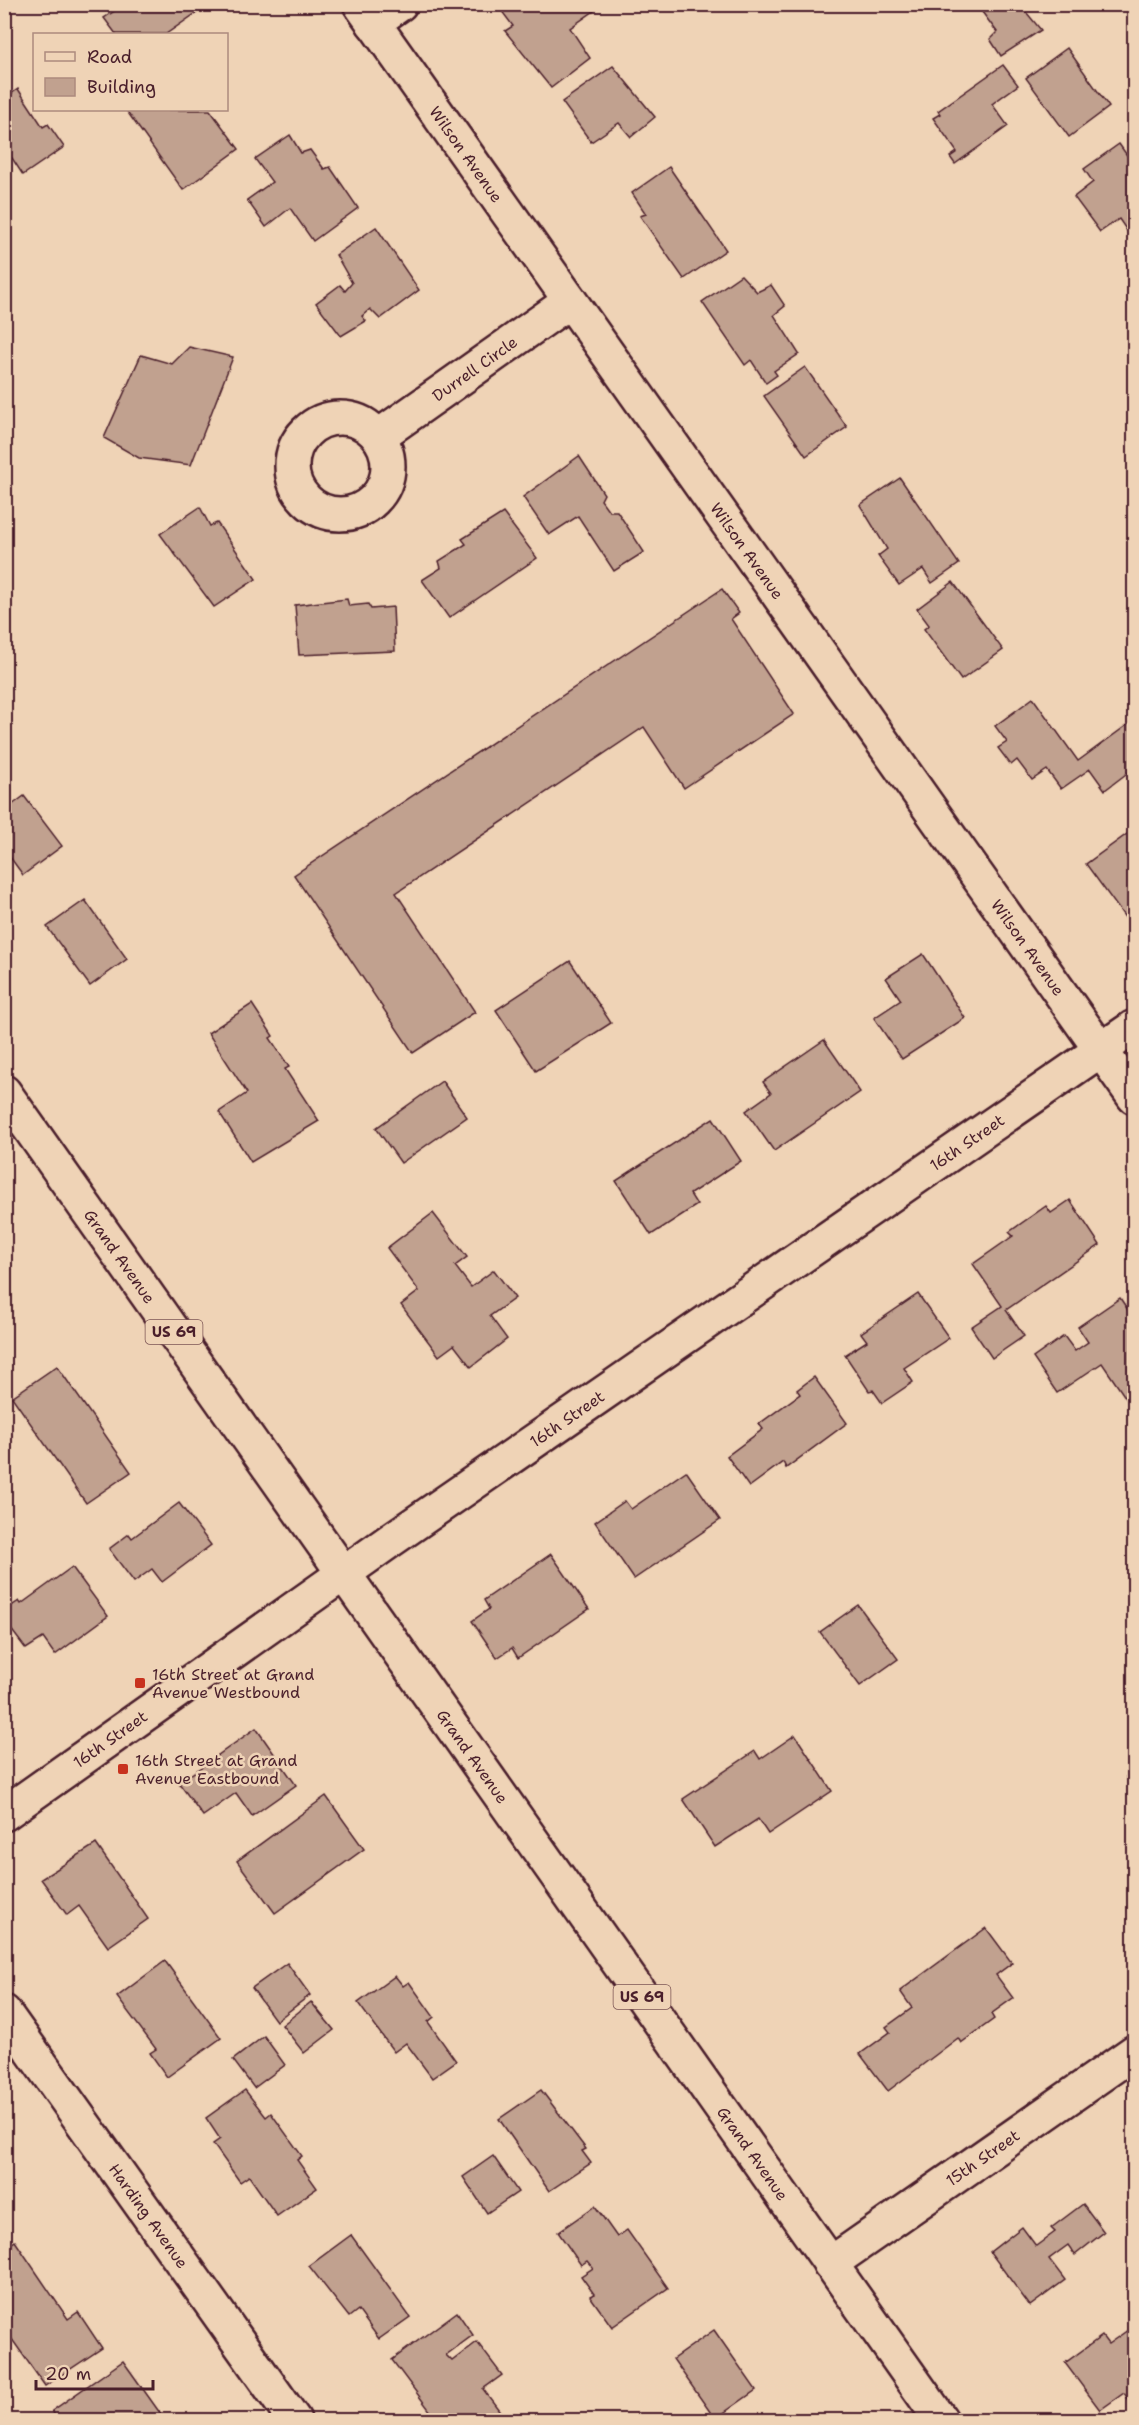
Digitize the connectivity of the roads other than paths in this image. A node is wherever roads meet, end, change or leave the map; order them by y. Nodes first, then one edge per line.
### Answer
1 (400, 4) edge
2 (367, 14) edge
3 (570, 301) junction
4 (379, 436) dead end
5 (1134, 1027) edge
6 (1102, 1050) junction
7 (4, 1092) edge
8 (1134, 1097) edge
9 (344, 1573) junction
10 (4, 1814) edge
11 (4, 2012) edge
12 (1134, 2052) edge
13 (830, 2264) junction
14 (294, 2421) edge
15 (941, 2421) edge

1 - 2 street
2 - 3 street, Wilson Avenue
3 - 4 street, Durrell Circle
3 - 6 street, Wilson Avenue
5 - 6 street, 16th Street
6 - 8 street, Wilson Avenue
6 - 9 street, 16th Street
7 - 9 street, Grand Avenue / US 69
9 - 10 street, 16th Street
9 - 13 street, Grand Avenue / US 69
11 - 14 street, Harding Avenue
12 - 13 street, 15th Street
13 - 15 street, Grand Avenue / US 69

